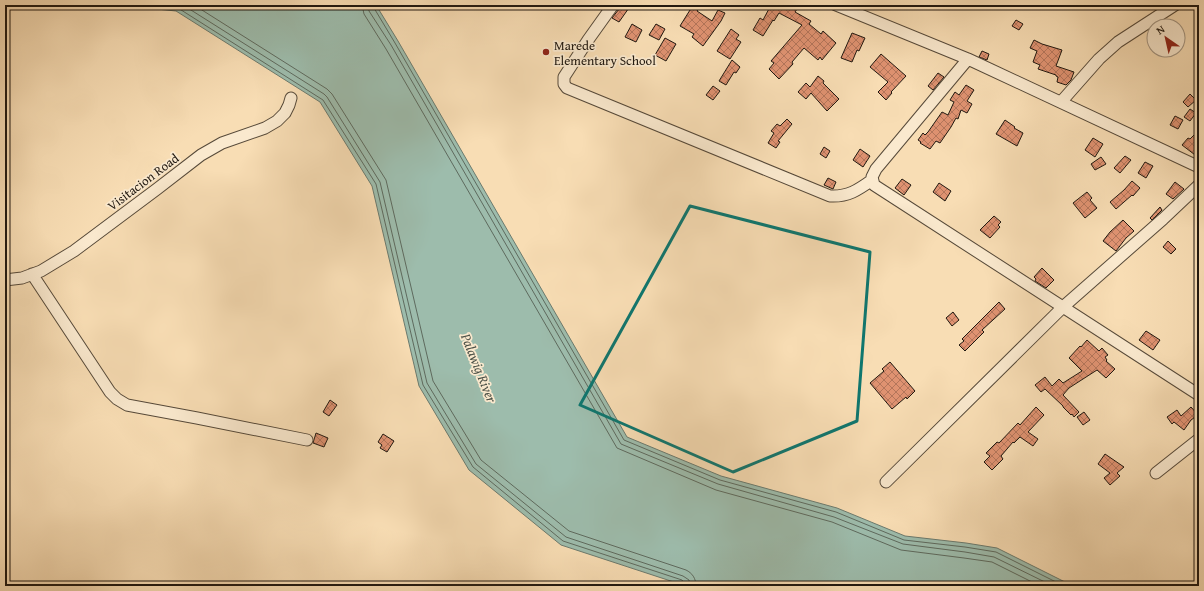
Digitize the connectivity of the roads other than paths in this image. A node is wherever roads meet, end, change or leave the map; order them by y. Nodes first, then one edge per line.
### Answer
1 (613, 5) edge
2 (836, 5) edge
3 (1175, 5) edge
4 (968, 60) junction
5 (291, 98) dead end
6 (1061, 102) junction
7 (1199, 167) edge
8 (872, 180) junction
9 (1199, 185) edge
10 (32, 274) junction
11 (5, 280) edge
12 (1063, 307) junction
13 (1199, 395) edge
14 (1199, 439) edge
15 (307, 440) dead end
16 (1156, 473) dead end
17 (886, 482) dead end

1 - 8 street
2 - 4 street
3 - 6 street
4 - 6 street
4 - 8 street
5 - 10 street, Visitacion Road
6 - 7 street
8 - 12 street
9 - 12 street
10 - 11 street, Visitacion Road
10 - 15 street
12 - 13 street
12 - 17 street
14 - 16 street

